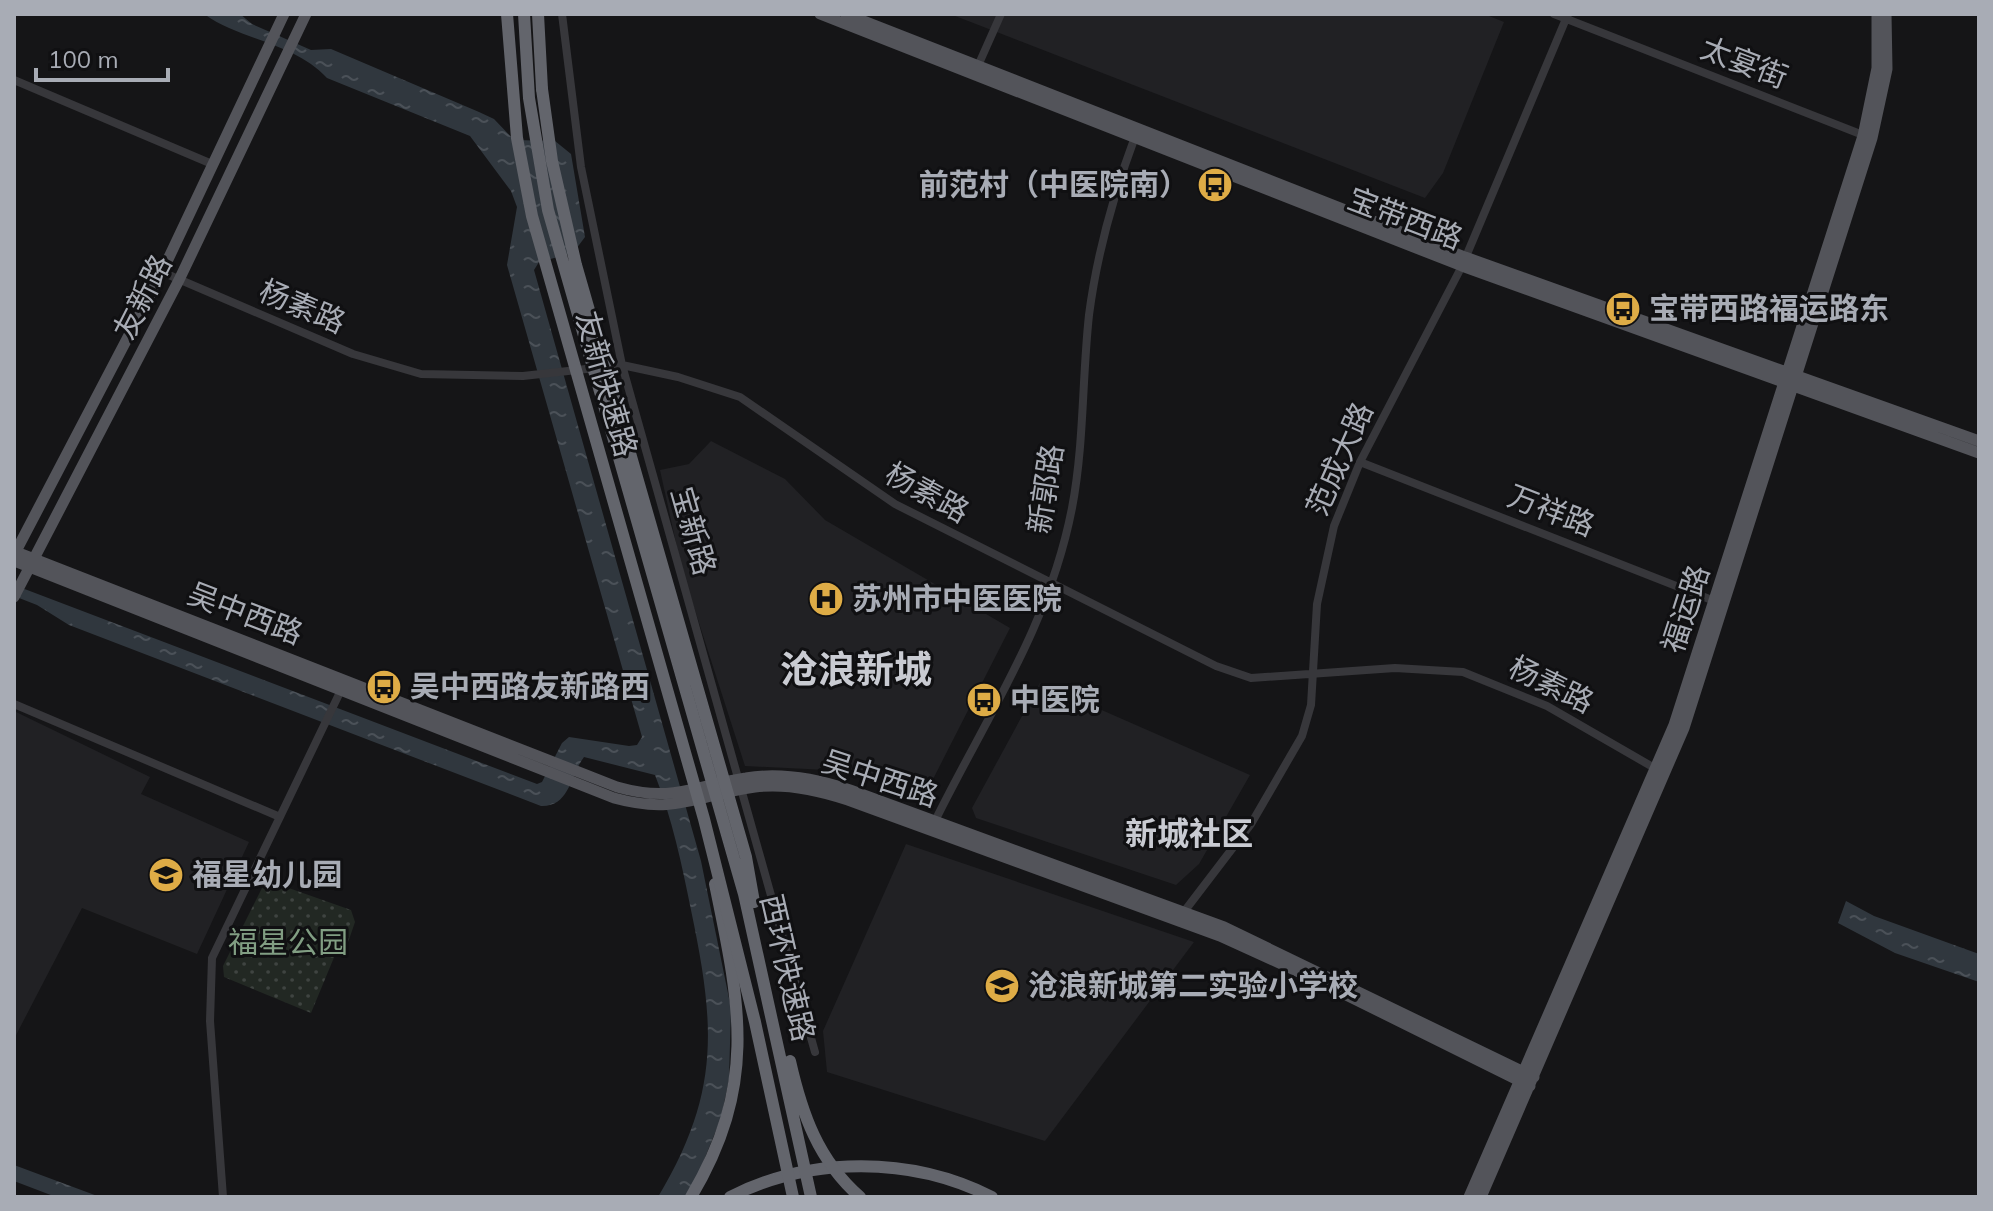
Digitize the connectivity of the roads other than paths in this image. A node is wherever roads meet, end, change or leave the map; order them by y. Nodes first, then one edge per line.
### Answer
1 (284, 14) edge
2 (306, 14) edge
3 (507, 14) edge
4 (524, 14) edge
5 (538, 14) edge
6 (562, 14) edge
7 (820, 14) edge
8 (846, 14) edge
9 (1001, 14) edge
10 (1554, 14) edge
11 (1877, 14) edge
12 (1886, 14) edge
13 (1566, 16) edge
14 (975, 72) junction
15 (14, 80) edge
16 (1135, 136) junction
17 (1867, 137) junction
18 (212, 164) junction
19 (1464, 262) junction
20 (162, 272) junction
21 (179, 280) junction
22 (622, 365) junction
23 (1789, 380) junction
24 (1906, 421) junction
25 (1979, 441) edge
26 (1979, 453) edge
27 (1360, 462) junction
28 (14, 554) edge
29 (32, 564) junction
30 (1051, 586) junction
31 (14, 597) edge
32 (1719, 603) junction
33 (1314, 675) junction
34 (344, 684) junction
35 (14, 704) edge
36 (703, 753) joint
37 (687, 762) joint
38 (1662, 772) junction
39 (739, 785) junction
40 (729, 801) junction
41 (280, 817) junction
42 (704, 819) junction
43 (932, 826) junction
44 (744, 894) junction
45 (1181, 915) junction
46 (773, 1018) junction
47 (815, 1052) dead end
48 (792, 1072) junction
49 (1528, 1080) junction
50 (223, 1197) edge
51 (691, 1197) edge
52 (730, 1197) edge
53 (793, 1197) edge
54 (811, 1197) edge
55 (860, 1197) edge
56 (992, 1197) edge
57 (1469, 1197) edge
58 (1481, 1197) edge

1 - 18 main road, 友新路
2 - 21 main road, 友新路
3 - 37 highway, 友新快速路, bridge
4 - 36 highway, 友新快速路, bridge
5 - 40 highway, bridge
6 - 22 street, 宝新路
7 - 14 main road, 宝带西路
8 - 14 main road, 宝带西路
9 - 14 street
10 - 13 street, 太宴街
11 - 17 main road, 福运路
12 - 17 main road, 福运路
13 - 17 street, 太宴街
13 - 19 street, 范成大路
14 - 16 main road, 宝带西路
15 - 18 street
16 - 19 main road, 宝带西路
16 - 30 street, 新郭路
17 - 23 main road, 福运路
18 - 20 main road, 友新路
19 - 23 main road, 宝带西路
19 - 27 street, 范成大路
20 - 21 street, 杨素路
20 - 28 main road, 友新路
21 - 22 street, 杨素路
21 - 29 main road, 友新路
22 - 30 street, 杨素路
22 - 39 street, 宝新路
23 - 24 main road, 宝带西路
23 - 32 main road, 福运路
24 - 25 main road, 宝带西路
24 - 26 main road, 宝带西路
27 - 32 street, 万祥路
27 - 33 street, 范成大路
28 - 29 main road, 吴中西路
29 - 31 main road, 友新路
29 - 34 main road, 吴中西路
30 - 33 street, 杨素路
30 - 43 street, 新郭路
32 - 38 main road, 福运路
33 - 38 street, 杨素路
33 - 45 street, 范成大路
34 - 39 main road, 吴中西路
34 - 41 street
35 - 41 street
36 - 44 highway, 西环快速路, bridge
37 - 42 highway, 西环快速路, bridge
38 - 49 main road, 福运路
39 - 43 main road, 吴中西路
39 - 47 street, 宝新路
40 - 44 highway, bridge
40 - 48 highway, bridge
41 - 50 street
42 - 51 highway, bridge
42 - 53 highway, 西环快速路, bridge
43 - 45 main road, 吴中西路
44 - 46 highway, 西环快速路, bridge
45 - 49 main road, 吴中西路
46 - 48 highway, bridge
46 - 54 highway, 西环快速路, bridge
48 - 55 highway, bridge
49 - 57 main road, 福运路
49 - 58 main road, 福运路
52 - 56 highway, bridge

